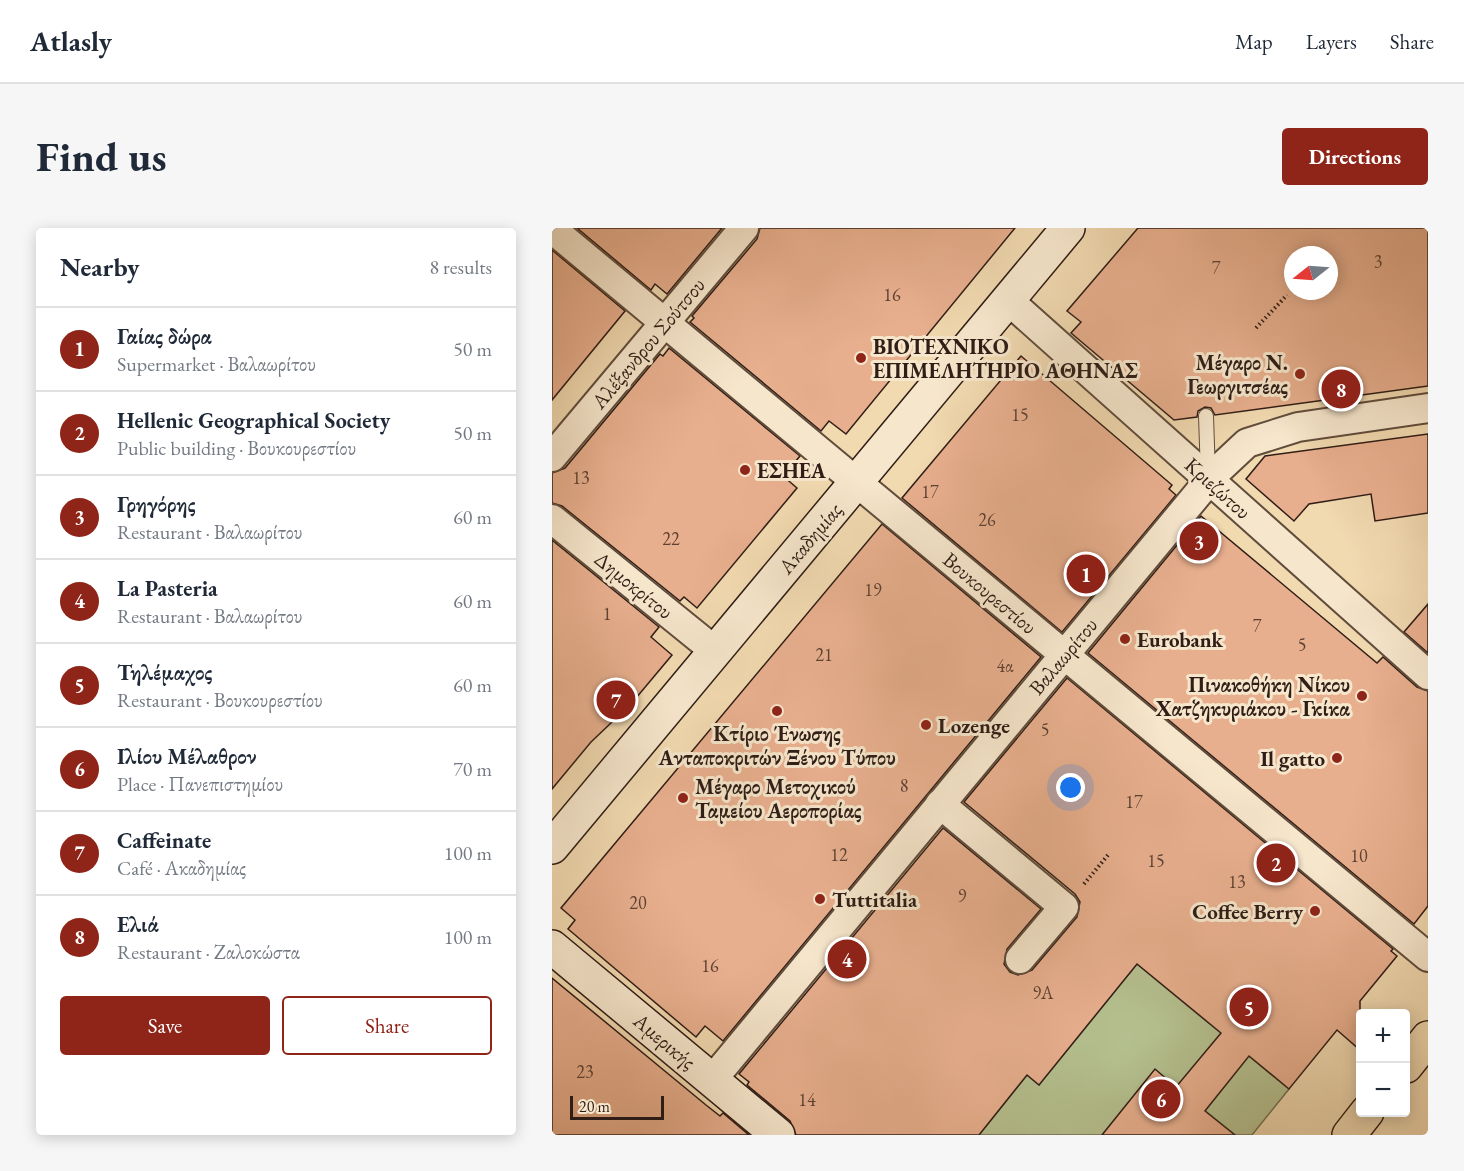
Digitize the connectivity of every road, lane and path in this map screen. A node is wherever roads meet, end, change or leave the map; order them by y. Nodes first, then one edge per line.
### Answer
1 (744, 228) edge
2 (1068, 228) edge
3 (552, 229) edge
4 (1284, 298) edge
5 (1008, 300) junction
6 (665, 322) junction
7 (1256, 328) dead end
8 (1428, 408) edge
9 (1206, 416) dead end
10 (552, 458) edge
11 (1209, 480) junction
12 (857, 481) junction
13 (552, 519) edge
14 (715, 651) junction
15 (1064, 655) junction
16 (1428, 675) edge
17 (940, 804) junction
18 (552, 847) edge
19 (1108, 855) dead end
20 (1064, 907) junction
21 (552, 947) edge
22 (1428, 957) edge
23 (1020, 959) dead end
24 (1428, 1038) edge
25 (1408, 1063) edge
26 (712, 1080) junction
27 (1364, 1117) edge
28 (778, 1135) edge
29 (1349, 1135) edge

1 - 6 street, Αλέξανδρου Σούτσου
2 - 5 main road, Ακαδημίας
3 - 6 street, Βουκουρεστίου
4 - 7 path
5 - 11 street, Κριεζώτου
5 - 12 main road, Ακαδημίας
6 - 10 street, Αλέξανδρου Σούτσου
6 - 12 street, Βουκουρεστίου
8 - 11 street, Βαλαωρίτου
9 - 11 lane
11 - 15 street, Βαλαωρίτου
11 - 16 street, Κριεζώτου
12 - 14 main road, Ακαδημίας
12 - 15 street, Βουκουρεστίου
13 - 14 street, Δημοκρίτου
14 - 18 main road, Ακαδημίας
15 - 17 street, Βαλαωρίτου
15 - 22 street, Βουκουρεστίου
17 - 20 street
17 - 26 street, Βαλαωρίτου
19 - 20 path
20 - 23 street
21 - 26 main road, Αμερικής
24 - 25 main road
26 - 28 main road, Αμερικής
27 - 29 main road

